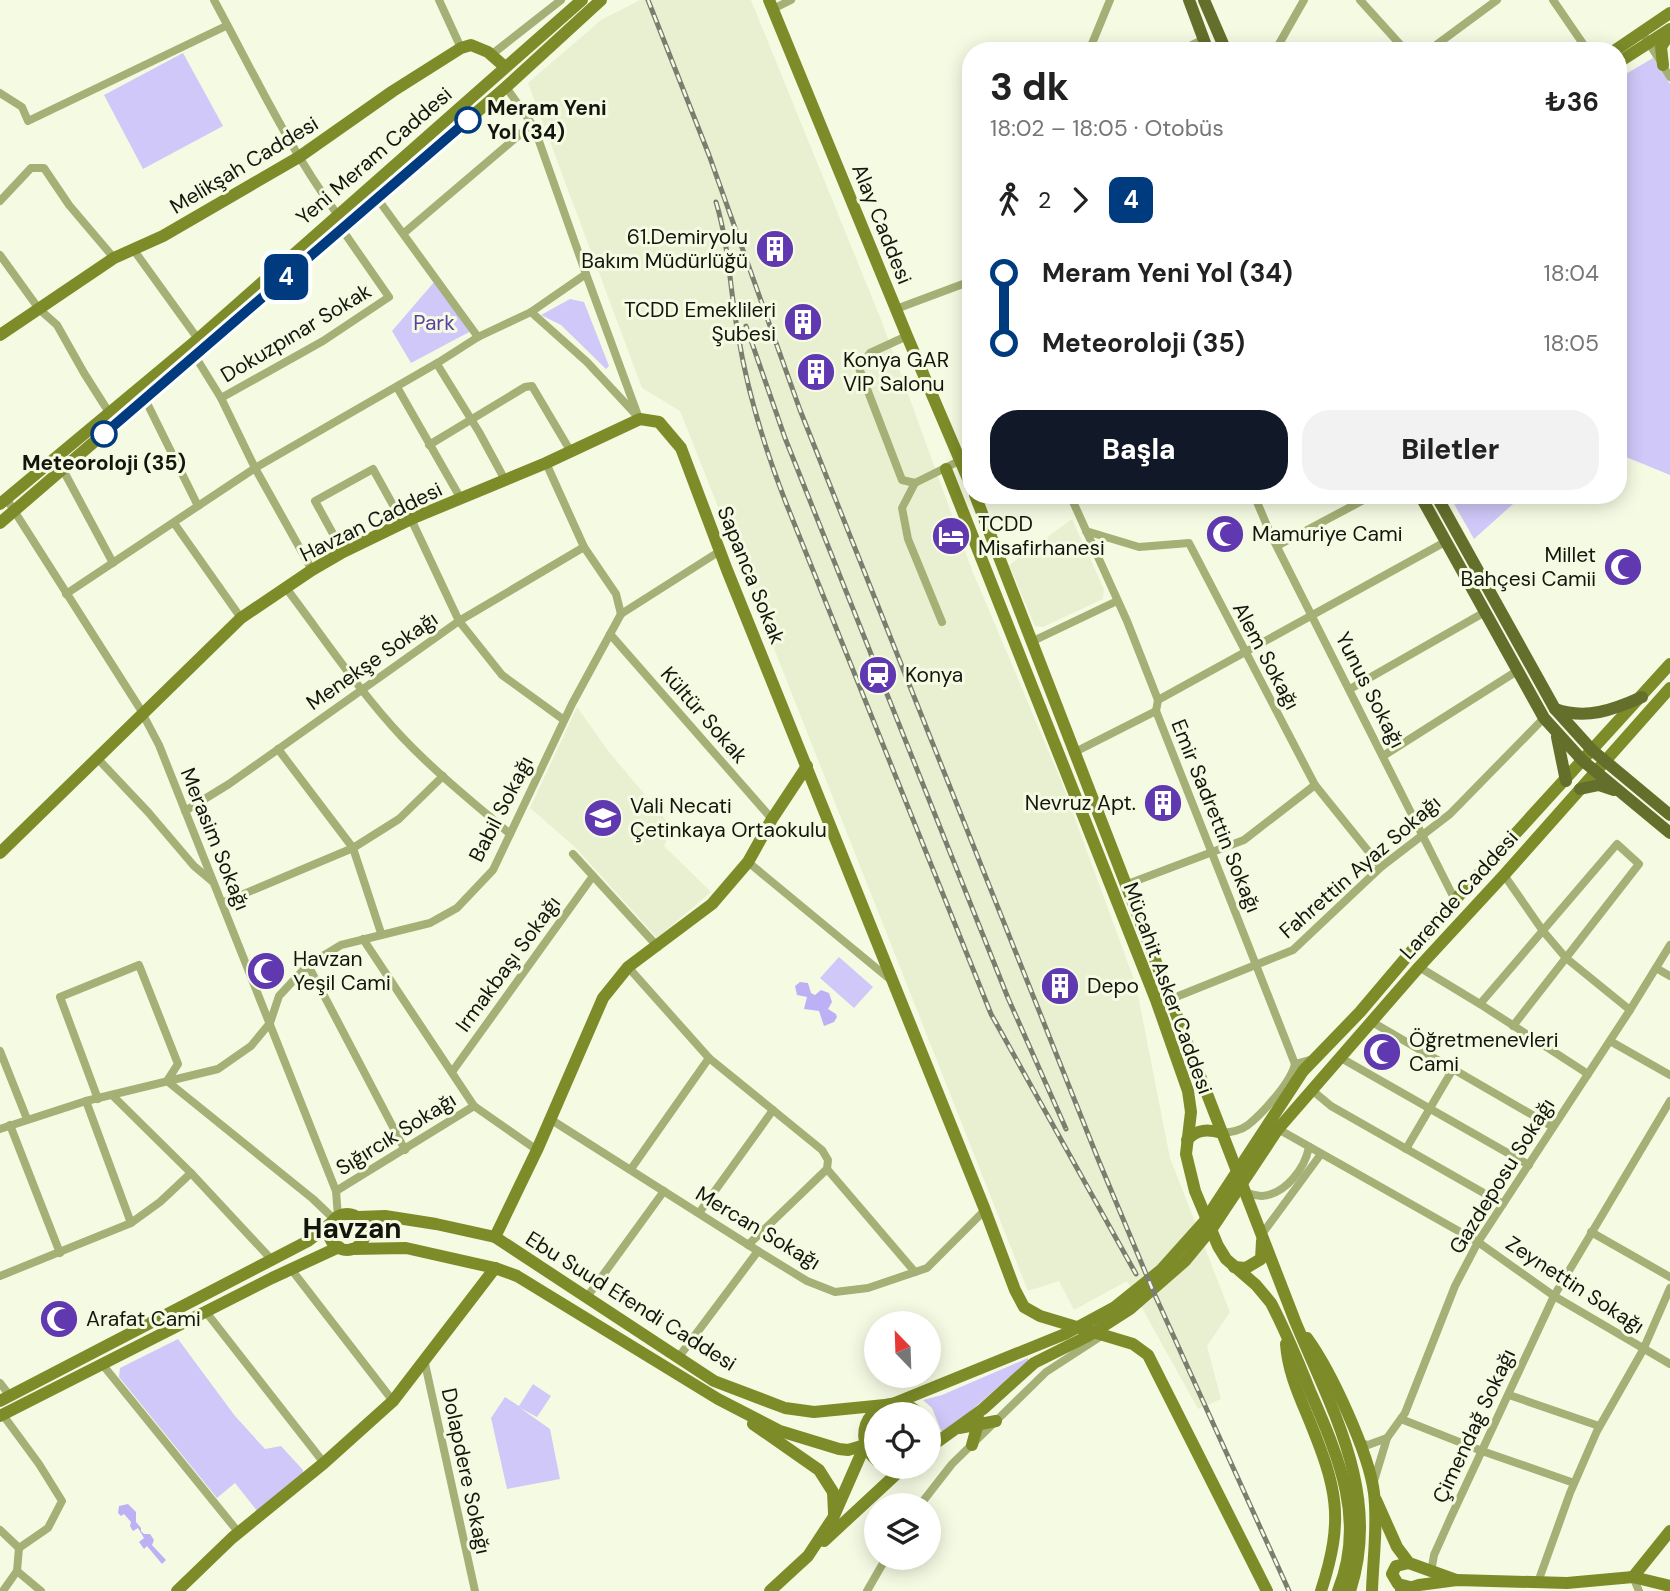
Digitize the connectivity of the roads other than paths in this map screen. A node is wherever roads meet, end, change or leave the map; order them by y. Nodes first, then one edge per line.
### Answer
1 (214, 0) edge
2 (439, 0) edge
3 (561, 0) edge
4 (582, 0) edge
5 (601, 0) edge
6 (790, 0) edge
7 (1110, 0) edge
8 (1189, 0) edge
9 (1204, 0) edge
10 (1304, 0) edge
11 (1360, 0) edge
12 (1497, 0) edge
13 (1553, 0) edge
14 (771, 5) edge
15 (1670, 13) edge
16 (226, 26) junction
17 (1670, 31) edge
18 (1645, 37) junction
19 (1092, 42) edge
20 (1205, 42) edge
21 (1222, 42) edge
22 (1280, 42) edge
23 (1398, 42) edge
24 (1440, 42) edge
25 (1582, 42) edge
26 (1627, 45) edge
27 (461, 48) junction
28 (1627, 54) edge
29 (491, 55) junction
30 (505, 66) junction
31 (1667, 71) edge
32 (506, 87) junction
33 (0, 93) edge
34 (531, 124) junction
35 (299, 157) junction
36 (377, 198) junction
37 (0, 201) edge
38 (337, 214) junction
39 (341, 229) junction
40 (404, 233) junction
41 (133, 249) junction
42 (0, 255) edge
43 (114, 258) junction
44 (586, 274) junction
45 (962, 284) edge
46 (39, 309) junction
47 (896, 309) junction
48 (531, 312) junction
49 (0, 335) edge
50 (907, 336) junction
51 (478, 337) junction
52 (198, 338) junction
53 (195, 356) junction
54 (437, 363) junction
55 (397, 387) junction
56 (221, 398) junction
57 (145, 400) junction
58 (110, 414) junction
59 (471, 418) junction
60 (640, 419) junction
61 (429, 445) junction
62 (962, 450) edge
63 (571, 452) junction
64 (962, 460) edge
65 (546, 463) junction
66 (62, 468) junction
67 (255, 468) junction
68 (946, 469) junction
69 (505, 480) junction
70 (915, 483) junction
71 (461, 499) junction
72 (3, 501) edge
73 (979, 504) edge
74 (1074, 504) edge
75 (1258, 504) edge
76 (1356, 504) edge
77 (1425, 504) edge
78 (1441, 504) edge
79 (198, 506) junction
80 (15, 511) junction
81 (407, 521) junction
82 (0, 523) edge
83 (174, 523) junction
84 (1086, 531) junction
85 (1446, 542) junction
86 (1277, 546) junction
87 (583, 547) junction
88 (720, 551) junction
89 (343, 552) junction
90 (113, 563) junction
91 (312, 570) junction
92 (286, 588) junction
93 (66, 594) junction
94 (1117, 601) junction
95 (1485, 612) junction
96 (621, 614) junction
97 (1313, 616) junction
98 (241, 618) junction
99 (459, 621) junction
100 (942, 622) dead end
101 (610, 634) junction
102 (1033, 641) junction
103 (1244, 653) junction
104 (1670, 664) edge
105 (1517, 671) junction
106 (1670, 688) edge
107 (1350, 689) junction
108 (362, 690) junction
109 (1642, 696) junction
110 (1158, 700) junction
111 (1555, 709) junction
112 (1156, 712) junction
113 (143, 716) junction
114 (1544, 718) junction
115 (564, 720) junction
116 (1556, 733) junction
117 (278, 750) junction
118 (1592, 750) junction
119 (1075, 752) junction
120 (1383, 756) junction
121 (98, 759) junction
122 (1583, 761) junction
123 (1605, 761) junction
124 (807, 766) junction
125 (1595, 772) junction
126 (443, 776) junction
127 (1566, 781) junction
128 (1315, 785) junction
129 (1580, 789) junction
130 (1619, 792) junction
131 (186, 811) junction
132 (1670, 814) edge
133 (772, 819) junction
134 (1670, 833) edge
135 (510, 834) junction
136 (1420, 835) junction
137 (353, 849) junction
138 (0, 853) edge
139 (1211, 853) junction
140 (573, 854) dead end
141 (748, 862) junction
142 (1381, 867) junction
143 (1504, 875) junction
144 (593, 876) junction
145 (214, 883) junction
146 (1125, 885) junction
147 (1455, 900) junction
148 (222, 903) junction
149 (1543, 931) junction
150 (382, 933) junction
151 (363, 939) junction
152 (1670, 945) edge
153 (658, 947) junction
154 (1566, 958) junction
155 (308, 965) junction
156 (1256, 965) junction
157 (628, 967) junction
158 (1419, 967) junction
159 (1656, 968) junction
160 (1670, 976) edge
161 (894, 983) junction
162 (1171, 999) junction
163 (1480, 1004) junction
164 (1630, 1010) junction
165 (1372, 1022) junction
166 (270, 1023) junction
167 (1513, 1026) junction
168 (1610, 1041) junction
169 (0, 1051) edge
170 (709, 1058) junction
171 (1341, 1058) junction
172 (1299, 1068) junction
173 (1452, 1069) junction
174 (452, 1072) junction
175 (1588, 1074) junction
176 (1670, 1075) edge
177 (167, 1081) junction
178 (1313, 1091) junction
179 (112, 1095) junction
180 (98, 1099) junction
181 (86, 1101) junction
182 (1670, 1101) edge
183 (474, 1106) junction
184 (1428, 1108) junction
185 (773, 1110) junction
186 (27, 1119) junction
187 (550, 1119) junction
188 (10, 1125) junction
189 (1553, 1127) junction
190 (0, 1129) edge
191 (1278, 1129) junction
192 (1222, 1133) junction
193 (1187, 1140) junction
194 (1309, 1147) junction
195 (1406, 1149) junction
196 (405, 1150) junction
197 (537, 1150) junction
198 (1321, 1153) junction
199 (1529, 1165) junction
200 (631, 1169) junction
201 (827, 1169) junction
202 (191, 1173) junction
203 (336, 1191) junction
204 (664, 1191) junction
205 (1245, 1193) junction
206 (1503, 1204) junction
207 (985, 1210) junction
208 (699, 1213) junction
209 (358, 1217) junction
210 (334, 1220) junction
211 (131, 1223) junction
212 (1591, 1232) junction
213 (1262, 1234) junction
214 (495, 1237) junction
215 (1478, 1242) junction
216 (748, 1245) junction
217 (345, 1248) junction
218 (758, 1251) junction
219 (60, 1253) junction
220 (271, 1259) junction
221 (1234, 1267) junction
222 (495, 1268) junction
223 (291, 1269) junction
224 (915, 1272) junction
225 (0, 1276) edge
226 (1670, 1277) edge
227 (1670, 1288) edge
228 (1554, 1296) junction
229 (587, 1297) junction
230 (206, 1312) junction
231 (1295, 1321) junction
232 (1286, 1334) junction
233 (1103, 1335) junction
234 (1643, 1350) junction
235 (678, 1358) junction
236 (424, 1359) junction
237 (102, 1364) junction
238 (1670, 1364) edge
239 (0, 1383) edge
240 (1509, 1395) junction
241 (5, 1398) edge
242 (718, 1399) junction
243 (393, 1401) junction
244 (895, 1402) edge
245 (864, 1407) edge
246 (983, 1409) junction
247 (2, 1415) edge
248 (1402, 1419) junction
249 (996, 1422) junction
250 (977, 1426) junction
251 (1599, 1426) junction
252 (955, 1429) junction
253 (1387, 1438) junction
254 (941, 1439) edge
255 (1358, 1442) junction
256 (864, 1445) edge
257 (972, 1445) junction
258 (864, 1447) edge
259 (1482, 1451) junction
260 (324, 1463) junction
261 (890, 1479) edge
262 (1574, 1483) junction
263 (1374, 1492) junction
264 (929, 1493) edge
265 (833, 1518) junction
266 (0, 1530) edge
267 (1670, 1531) edge
268 (239, 1533) junction
269 (19, 1548) junction
270 (808, 1556) junction
271 (1409, 1563) junction
272 (879, 1570) edge
273 (17, 1571) junction
274 (1431, 1572) junction
275 (1633, 1577) junction
276 (1457, 1580) junction
277 (1544, 1585) edge
278 (1670, 1586) edge
279 (1426, 1588) edge
280 (1406, 1589) edge
281 (3, 1591) edge
282 (41, 1591) edge
283 (177, 1591) edge
284 (474, 1591) edge
285 (770, 1591) edge
286 (867, 1591) edge
287 (1267, 1591) edge
288 (1321, 1591) edge
289 (1338, 1591) edge
290 (1350, 1591) edge
291 (1372, 1591) edge
292 (1639, 1591) edge

1 - 16 street
2 - 27 street
3 - 29 street
4 - 30 main road, Yeni Meram Caddesi
5 - 32 main road, Yeni Meram Caddesi
6 - 14 street
7 - 19 street
8 - 20 main road
9 - 21 main road
10 - 22 street
11 - 23 street
12 - 24 street
13 - 25 street
14 - 47 main road, Alay Caddesi
15 - 18 main road
16 - 33 street
16 - 35 street
17 - 18 main road
17 - 31 main road
18 - 26 main road
18 - 28 main road
18 - 31 street
27 - 29 main road
27 - 35 main road, Melikşah Caddesi
29 - 30 main road
30 - 38 main road, Yeni Meram Caddesi
32 - 34 street
32 - 36 main road, Yeni Meram Caddesi
34 - 40 street
34 - 44 street
35 - 38 street
35 - 41 main road, Melikşah Caddesi
36 - 39 main road, Yeni Meram Caddesi
36 - 40 street
37 - 43 street
38 - 52 main road, Yeni Meram Caddesi
39 - 53 main road, Yeni Meram Caddesi
39 - 56 street, Dokuzpınar Sokak
40 - 51 street
41 - 43 main road, Melikşah Caddesi
41 - 52 street
42 - 46 street
43 - 46 main road, Melikşah Caddesi
44 - 48 street
44 - 60 street
45 - 47 street
46 - 49 main road, Melikşah Caddesi
46 - 58 street
47 - 50 main road, Alay Caddesi
48 - 51 street
48 - 60 street
50 - 62 main road, Alay Caddesi
50 - 70 street
51 - 54 street
52 - 58 main road, Yeni Meram Caddesi
53 - 56 street
53 - 57 main road, Yeni Meram Caddesi
54 - 55 street
54 - 59 street
55 - 61 street
55 - 67 street
56 - 67 street
57 - 66 main road, Yeni Meram Caddesi
57 - 79 street
58 - 72 main road, Yeni Meram Caddesi
59 - 61 street
59 - 63 street
59 - 69 street
60 - 63 main road, Havzan Caddesi
60 - 88 main road, Sapanca Sokak
61 - 71 street
63 - 65 main road, Havzan Caddesi
64 - 68 street
65 - 69 main road, Havzan Caddesi
65 - 87 street
66 - 80 main road, Yeni Meram Caddesi
66 - 90 street
67 - 79 street
67 - 91 street
68 - 70 street
68 - 193 main road, Mücahit Asker Caddesi
69 - 71 main road, Havzan Caddesi
70 - 100 street
71 - 81 main road, Havzan Caddesi
72 - 80 street, Merasim Sokağı
73 - 102 main road, Mücahit Asker Caddesi
74 - 84 street, Emir Sadrettin Sokağı
75 - 86 street, Yunus Sokağı
76 - 86 street
77 - 85 main road
78 - 111 main road
79 - 83 street
80 - 82 main road, Yeni Meram Caddesi
80 - 93 street, Merasim Sokağı
81 - 89 main road, Havzan Caddesi
81 - 89 street
81 - 99 street
83 - 90 street
83 - 98 street
84 - 94 street, Emir Sadrettin Sokağı
84 - 103 street, Alem Sokağı
85 - 95 main road
85 - 97 street
86 - 97 street, Yunus Sokağı
87 - 96 street
87 - 99 street, Menekşe Sokağı
88 - 96 street, Babil Sokağı
88 - 124 main road, Sapanca Sokak
89 - 91 main road, Havzan Caddesi
90 - 93 street
91 - 92 main road, Havzan Caddesi
92 - 98 main road, Havzan Caddesi
92 - 108 street
93 - 113 street, Merasim Sokağı
94 - 102 street
94 - 110 street, Emir Sadrettin Sokağı
95 - 105 main road
95 - 107 street
96 - 101 street, Babil Sokağı
97 - 103 street
97 - 107 street, Yunus Sokağı
98 - 113 main road, Havzan Caddesi
99 - 108 street, Menekşe Sokağı
99 - 115 street
101 - 115 street, Babil Sokağı
101 - 133 street, Kültür Sokak
102 - 119 main road, Mücahit Asker Caddesi
103 - 110 street
103 - 128 street, Alem Sokağı
104 - 109 main road, Larende Caddesi
105 - 114 main road
105 - 120 street
106 - 123 main road, Larende Caddesi
107 - 120 street, Yunus Sokağı
108 - 117 street, Menekşe Sokağı
108 - 126 street
109 - 111 main road
109 - 118 main road, Larende Caddesi
110 - 112 street, Emir Sadrettin Sokağı
111 - 118 main road
112 - 119 street
112 - 139 street, Emir Sadrettin Sokağı
113 - 121 main road, Havzan Caddesi
113 - 131 street, Merasim Sokağı
114 - 116 main road
114 - 136 street, Fahrettin Ayaz Sokağı
115 - 135 street, Babil Sokağı
116 - 122 main road
116 - 127 main road
117 - 131 street, Menekşe Sokağı
117 - 137 street
118 - 122 main road, Larende Caddesi
118 - 123 main road
119 - 146 main road, Mücahit Asker Caddesi
120 - 136 street, Yunus Sokağı
121 - 138 main road, Havzan Caddesi
121 - 145 street
122 - 125 main road
122 - 127 main road, Larende Caddesi
123 - 125 main road, Larende Caddesi
123 - 132 main road
124 - 133 main road
124 - 161 main road, Sapanca Sokak
125 - 129 main road, Larende Caddesi
125 - 130 main road
126 - 135 street
126 - 137 street
127 - 147 main road, Larende Caddesi
128 - 139 street
128 - 142 street, Alem Sokağı
129 - 130 main road
129 - 143 main road, Larende Caddesi
130 - 134 main road
131 - 145 street, Merasim Sokağı
133 - 141 main road
135 - 150 street, Babil Sokağı
136 - 142 street, Fahrettin Ayaz Sokağı
136 - 147 street, Yunus Sokağı
137 - 148 street
137 - 150 street
139 - 146 street
139 - 156 street, Emir Sadrettin Sokağı
140 - 144 street
141 - 153 main road
141 - 161 street
142 - 156 street, Fahrettin Ayaz Sokağı
143 - 149 street
143 - 158 main road, Larende Caddesi
144 - 153 street
144 - 174 street, Irmakbaşı Sokağı
145 - 148 street, Merasim Sokağı
146 - 162 main road, Mücahit Asker Caddesi
147 - 172 main road, Larende Caddesi
148 - 166 street, Merasim Sokağı
149 - 154 street
149 - 154 street
149 - 163 street
150 - 151 street, Babil Sokağı
151 - 155 street, Babil Sokağı
151 - 174 street
152 - 159 street, Gazdeposu Sokağı
153 - 157 main road
154 - 164 street
154 - 167 street
155 - 166 street, Babil Sokağı
155 - 196 street
156 - 162 street, Fahrettin Ayaz Sokağı
156 - 172 street, Emir Sadrettin Sokağı
157 - 170 street
157 - 187 main road
158 - 163 street
158 - 165 main road, Larende Caddesi
159 - 160 street
159 - 164 street, Gazdeposu Sokağı
161 - 207 main road, Sapanca Sokak
162 - 192 main road, Mücahit Asker Caddesi
163 - 167 street
164 - 168 street, Gazdeposu Sokağı
165 - 171 main road, Larende Caddesi
165 - 173 street
166 - 177 street, Babil Sokağı
166 - 203 street, Merasim Sokağı
167 - 175 street
168 - 175 street, Gazdeposu Sokağı
168 - 176 street
169 - 186 street
170 - 185 street
170 - 200 street
171 - 178 main road, Larende Caddesi
171 - 184 street
172 - 192 street
172 - 244 main road, Larende Caddesi
173 - 184 street
173 - 189 street
174 - 183 street
175 - 189 street, Gazdeposu Sokağı
177 - 179 street, Babil Sokağı
177 - 180 street
177 - 210 street
178 - 191 main road, Larende Caddesi
178 - 195 street
179 - 180 street, Babil Sokağı
179 - 202 street
180 - 181 street, Babil Sokağı
181 - 186 street, Babil Sokağı
181 - 211 street
182 - 212 street, Çimendağ Sokağı
183 - 196 street, Sığırcık Sokağı
183 - 197 street
184 - 195 street
184 - 199 street
185 - 201 street
185 - 208 street
186 - 188 street, Babil Sokağı
187 - 197 main road
187 - 200 street, Mercan Sokağı
188 - 190 street, Babil Sokağı
188 - 219 street
189 - 199 street, Gazdeposu Sokağı
191 - 194 street, Zeynettin Sokağı
191 - 246 main road, Larende Caddesi
192 - 193 main road
192 - 205 main road, Mücahit Asker Caddesi
193 - 221 main road, Mücahit Asker Caddesi
194 - 198 street, Zeynettin Sokağı
194 - 205 street
195 - 206 street
196 - 203 street, Sığırcık Sokağı
197 - 214 main road
198 - 213 street
198 - 215 street, Zeynettin Sokağı
199 - 206 street, Gazdeposu Sokağı
200 - 204 street, Mercan Sokağı
201 - 216 street
201 - 224 street
202 - 211 street
202 - 220 street
203 - 210 street, Merasim Sokağı
204 - 208 street, Mercan Sokağı
204 - 229 street
205 - 213 main road, Mücahit Asker Caddesi
206 - 215 street, Gazdeposu Sokağı
207 - 224 street, Mercan Sokağı
207 - 233 main road, Sapanca Sokak
208 - 216 street, Mercan Sokağı
209 - 210 main road
209 - 214 main road, Ebu Suud Efendi Caddesi
209 - 217 main road
210 - 217 main road
210 - 220 main road
211 - 219 street
212 - 226 street
212 - 228 street, Çimendağ Sokağı
213 - 221 main road
213 - 231 main road, Mücahit Asker Caddesi
214 - 229 main road, Ebu Suud Efendi Caddesi
215 - 228 street, Zeynettin Sokağı
215 - 248 street, Gazdeposu Sokağı
216 - 218 street, Mercan Sokağı
217 - 222 main road, Ebu Suud Efendi Caddesi
217 - 223 main road, Ebu Suud Efendi Caddesi
218 - 224 street, Mercan Sokağı
218 - 235 street
219 - 225 street
220 - 241 main road
221 - 232 main road, Mücahit Asker Caddesi
222 - 236 main road
222 - 242 main road, Ebu Suud Efendi Caddesi
223 - 230 main road, Ebu Suud Efendi Caddesi
223 - 243 street
227 - 234 street
228 - 234 street, Zeynettin Sokağı
228 - 240 street, Çimendağ Sokağı
229 - 235 main road, Ebu Suud Efendi Caddesi
230 - 237 main road, Ebu Suud Efendi Caddesi
230 - 260 street
231 - 255 main road
231 - 290 main road, Mücahit Asker Caddesi
232 - 288 main road
232 - 289 main road, Mücahit Asker Caddesi
233 - 249 street
233 - 287 main road
234 - 238 street, Zeynettin Sokağı
234 - 251 street
235 - 245 main road, Ebu Suud Efendi Caddesi
236 - 243 main road
236 - 284 street, Dolapdere Sokağı
237 - 247 main road, Ebu Suud Efendi Caddesi
237 - 268 street
239 - 241 street
240 - 251 street
240 - 259 street, Çimendağ Sokağı
242 - 256 main road, Ebu Suud Efendi Caddesi
242 - 265 main road
243 - 260 main road
246 - 250 main road
246 - 252 main road, Larende Caddesi
247 - 269 street
248 - 253 street, Gazdeposu Sokağı
248 - 259 street
249 - 250 main road
249 - 257 street
250 - 252 main road
250 - 257 main road
251 - 262 street
252 - 254 main road, Larende Caddesi
253 - 255 street
253 - 263 street
255 - 263 main road
257 - 264 street
258 - 265 main road
259 - 262 street
259 - 274 street, Çimendağ Sokağı
260 - 268 main road
261 - 270 main road
262 - 277 street
263 - 271 main road
263 - 291 main road
265 - 270 main road
266 - 269 street
267 - 275 main road
268 - 283 main road
269 - 273 street
270 - 285 main road
271 - 274 main road
271 - 280 main road
272 - 286 street
273 - 281 street
273 - 282 street
274 - 276 main road
275 - 277 main road
275 - 278 main road
275 - 292 street
276 - 277 main road
276 - 279 main road
279 - 280 main road

